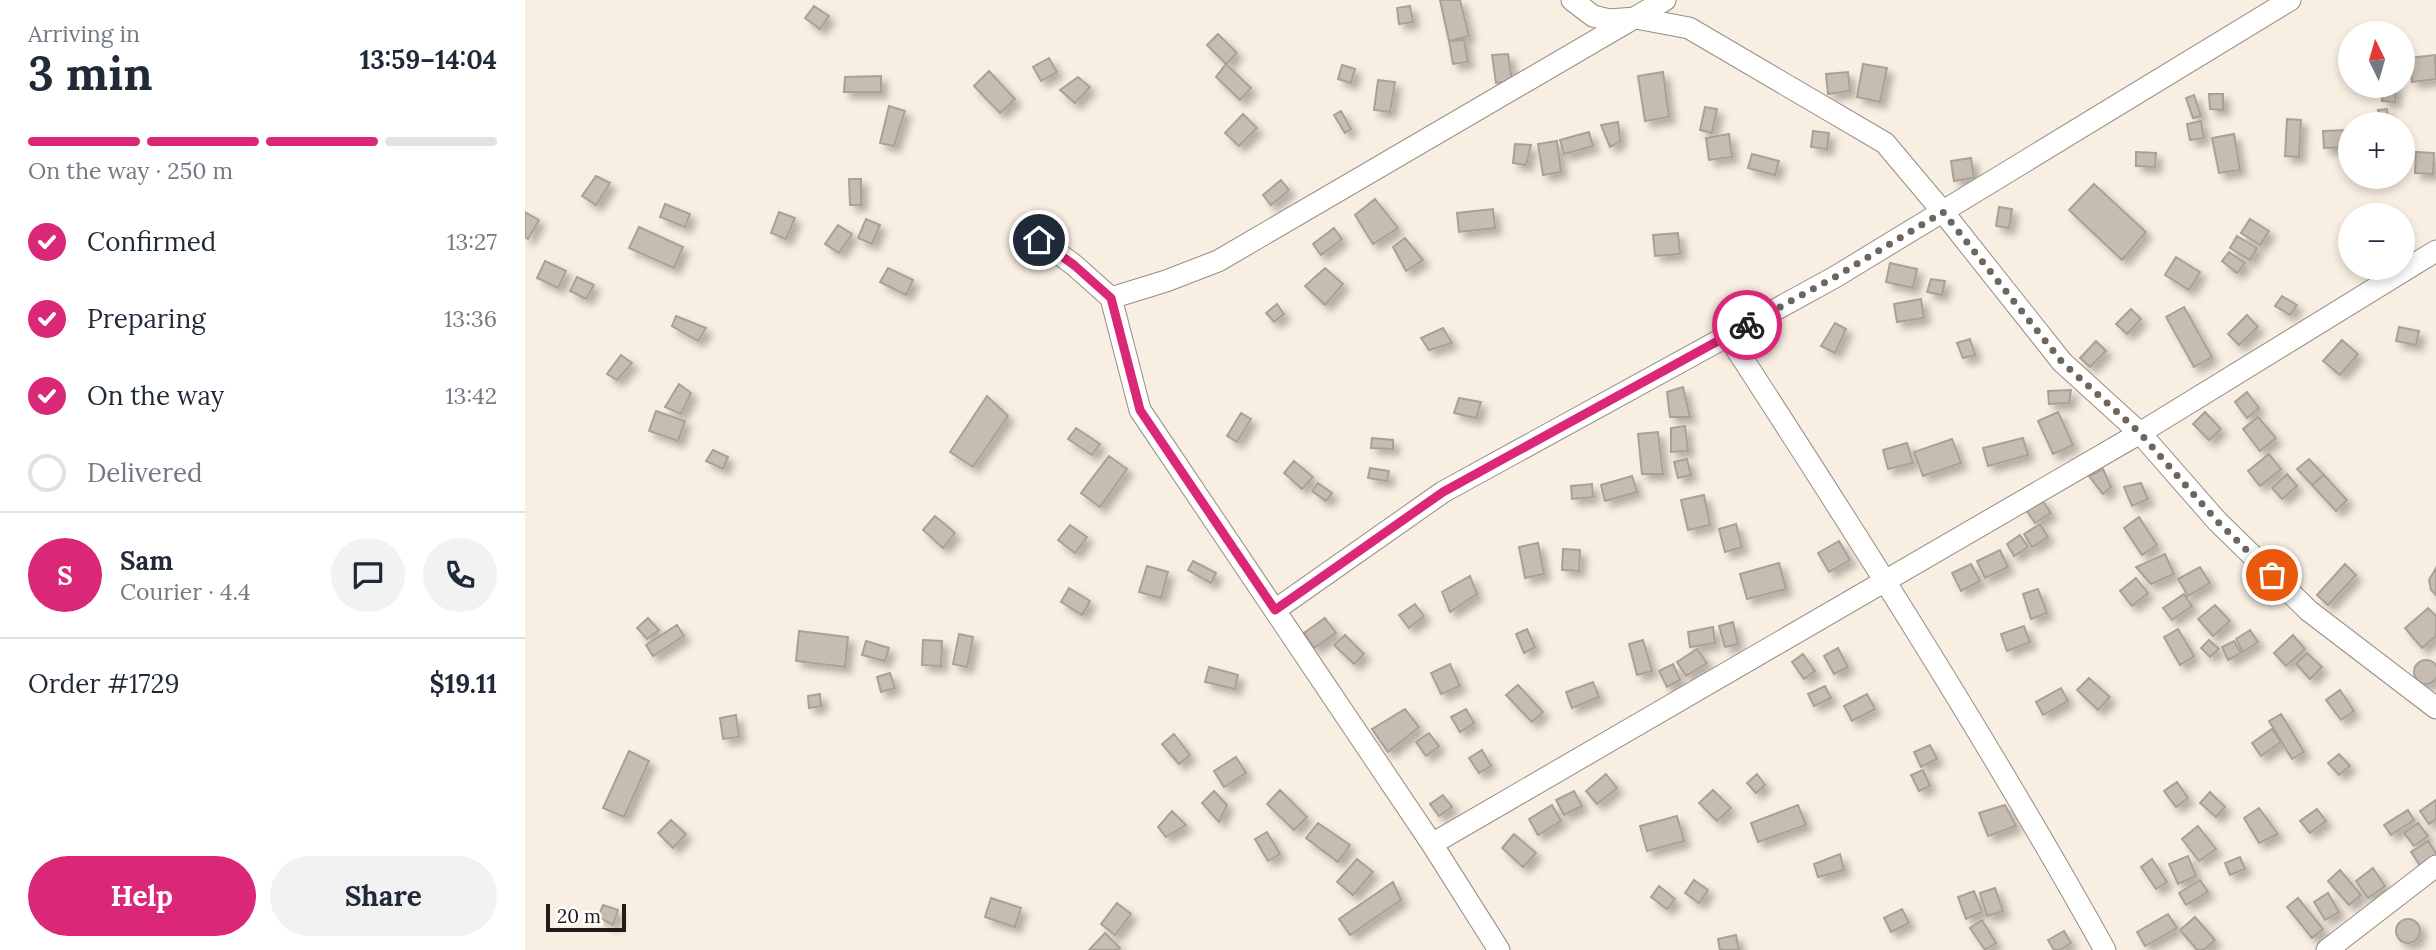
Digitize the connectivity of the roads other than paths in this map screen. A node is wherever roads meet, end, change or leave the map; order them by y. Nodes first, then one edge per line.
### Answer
1 (1572, 0) edge
2 (1665, 0) edge
3 (2290, 0) edge
4 (1636, 18) junction
5 (1943, 212) junction
6 (1039, 240) dead end
7 (2436, 251) edge
8 (1111, 298) junction
9 (1728, 336) junction
10 (2140, 433) junction
11 (1887, 581) junction
12 (1275, 610) junction
13 (2436, 708) edge
14 (1432, 845) junction
15 (2436, 866) edge
16 (1499, 950) edge
17 (2105, 950) edge
18 (2327, 950) edge

1 - 4 street
2 - 4 street
3 - 5 street
4 - 5 street
4 - 8 street
5 - 9 street
5 - 10 street
6 - 8 street
7 - 10 street
8 - 12 street
9 - 11 street
9 - 12 street
10 - 11 street
10 - 13 street
11 - 14 street
11 - 17 street
12 - 14 street
14 - 16 street
15 - 18 street

